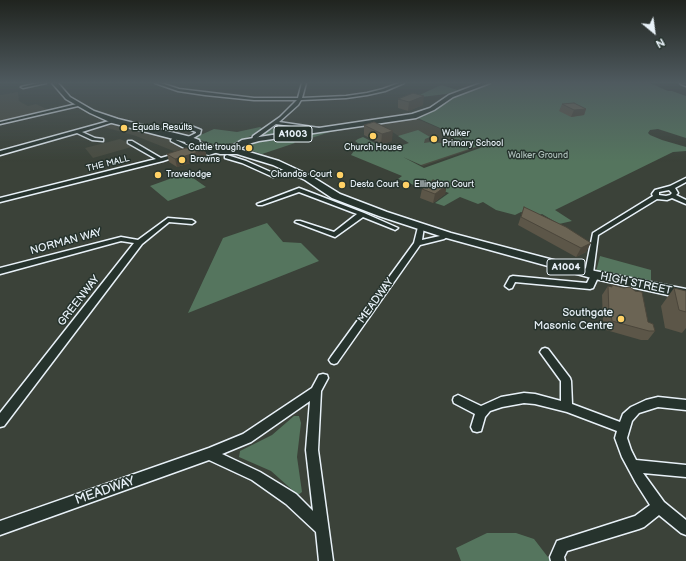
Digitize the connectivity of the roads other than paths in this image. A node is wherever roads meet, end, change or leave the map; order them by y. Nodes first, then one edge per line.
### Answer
1 (60, 109) edge
2 (87, 109) edge
3 (292, 109) edge
4 (431, 109) edge
5 (115, 121) junction
6 (277, 122) junction
7 (0, 124) edge
8 (184, 125) dead end
9 (319, 129) junction
10 (79, 132) junction
11 (176, 136) junction
12 (188, 139) junction
13 (102, 140) dead end
14 (254, 140) junction
15 (130, 142) dead end
16 (228, 150) junction
17 (194, 151) junction
18 (0, 153) edge
19 (161, 160) junction
20 (291, 169) junction
21 (686, 180) edge
22 (671, 188) junction
23 (324, 189) junction
24 (312, 194) junction
25 (672, 196) junction
26 (656, 197) junction
27 (0, 200) edge
28 (686, 202) edge
29 (260, 204) dead end
30 (362, 214) junction
31 (379, 217) junction
32 (192, 222) dead end
33 (298, 222) dead end
34 (421, 227) junction
35 (395, 228) dead end
36 (446, 235) junction
37 (139, 242) junction
38 (418, 243) junction
39 (0, 271) edge
40 (592, 274) junction
41 (509, 286) dead end
42 (686, 295) edge
43 (545, 352) dead end
44 (334, 360) dead end
45 (323, 378) dead end
46 (316, 391) junction
47 (458, 400) dead end
48 (686, 405) edge
49 (567, 407) junction
50 (482, 412) junction
51 (0, 422) edge
52 (477, 427) dead end
53 (623, 428) junction
54 (209, 454) junction
55 (634, 466) junction
56 (686, 471) edge
57 (659, 507) junction
58 (0, 528) edge
59 (686, 528) edge
60 (322, 529) junction
61 (326, 561) edge
62 (558, 561) edge

1 - 7 street
2 - 5 main road
3 - 6 street
4 - 9 main road, A1003
5 - 10 street
5 - 11 main road
6 - 9 street
6 - 14 street
8 - 12 street
9 - 14 main road, A1003
10 - 13 street
10 - 18 street
11 - 12 main road
11 - 17 street
12 - 16 main road
14 - 16 main road, A1003
15 - 19 street
16 - 17 street, THE MALL
16 - 20 main road, A1004
16 - 20 street
17 - 19 street, THE MALL
19 - 27 street, THE MALL
20 - 23 main road, A1004
21 - 22 street
22 - 25 street
22 - 26 street
23 - 24 street
23 - 31 main road, A1004
24 - 29 street
24 - 30 street
25 - 26 street
25 - 28 street
26 - 40 street
30 - 31 street
30 - 33 street
31 - 34 main road, A1004
31 - 35 street
32 - 37 street, GREENWAY
34 - 36 main road, A1004
34 - 38 street, MEADWAY
36 - 38 street
36 - 40 main road, HIGH STREET / A1004
37 - 39 street, NORMAN WAY
37 - 51 street, GREENWAY
38 - 44 street, MEADWAY
40 - 41 street
40 - 42 main road, HIGH STREET / A1004
43 - 49 street
45 - 46 street, MEADWAY
46 - 54 street, MEADWAY
46 - 60 street
47 - 50 street
48 - 53 street
49 - 50 street
49 - 53 street
50 - 52 street
53 - 55 street
54 - 58 street, MEADWAY
54 - 60 street
55 - 56 street
55 - 57 street
57 - 59 street
57 - 62 street
60 - 61 street

